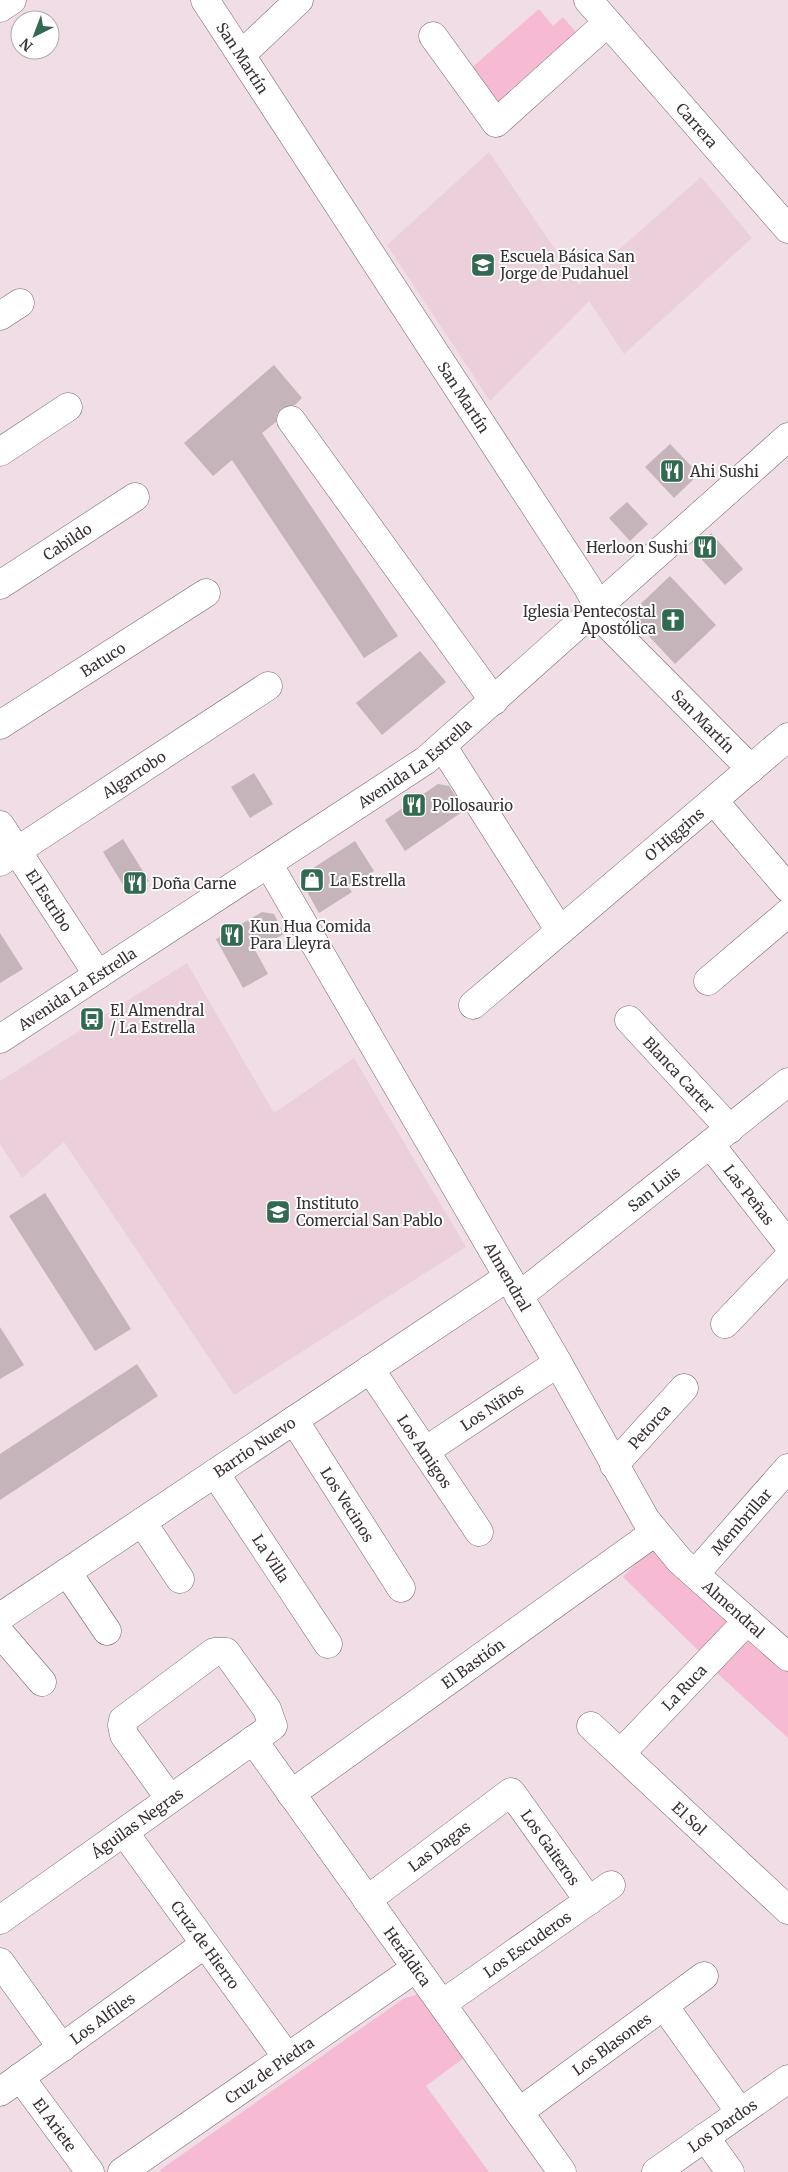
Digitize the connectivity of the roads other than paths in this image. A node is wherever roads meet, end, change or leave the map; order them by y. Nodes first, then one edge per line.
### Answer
1 (12, 0) edge
2 (205, 0) edge
3 (299, 0) edge
4 (588, 0) edge
5 (0, 8) edge
6 (607, 22) junction
7 (433, 36) dead end
8 (241, 55) junction
9 (788, 229) edge
10 (68, 408) dead end
11 (290, 420) dead end
12 (788, 437) edge
13 (0, 452) edge
14 (135, 497) dead end
15 (0, 585) edge
16 (206, 593) dead end
17 (598, 607) junction
18 (268, 686) dead end
19 (494, 701) junction
20 (0, 725) edge
21 (786, 743) edge
22 (443, 746) junction
23 (751, 769) junction
24 (714, 801) junction
25 (0, 826) edge
26 (8, 856) edge
27 (269, 865) junction
28 (788, 888) edge
29 (788, 913) edge
30 (560, 931) junction
31 (98, 975) junction
32 (708, 981) dead end
33 (474, 1005) dead end
34 (629, 1020) dead end
35 (0, 1039) edge
36 (788, 1082) edge
37 (720, 1137) junction
38 (788, 1244) edge
39 (788, 1258) edge
40 (514, 1286) junction
41 (725, 1324) dead end
42 (558, 1363) junction
43 (370, 1369) junction
44 (684, 1388) dead end
45 (294, 1420) junction
46 (425, 1451) junction
47 (614, 1465) junction
48 (788, 1468) edge
49 (215, 1473) junction
50 (142, 1522) junction
51 (479, 1532) dead end
52 (655, 1532) junction
53 (67, 1572) junction
54 (695, 1574) junction
55 (180, 1579) dead end
56 (401, 1588) dead end
57 (0, 1617) edge
58 (747, 1621) junction
59 (107, 1631) dead end
60 (0, 1633) edge
61 (328, 1644) dead end
62 (788, 1657) edge
63 (42, 1682) dead end
64 (591, 1726) dead end
65 (262, 1733) junction
66 (621, 1754) junction
67 (511, 1792) joint
68 (290, 1794) junction
69 (170, 1799) junction
70 (124, 1832) junction
71 (612, 1885) dead end
72 (367, 1900) junction
73 (589, 1901) junction
74 (788, 1910) edge
75 (0, 1920) edge
76 (205, 1944) junction
77 (0, 1962) edge
78 (416, 1968) junction
79 (704, 1976) dead end
80 (442, 2004) junction
81 (664, 2006) junction
82 (62, 2048) junction
83 (287, 2057) junction
84 (788, 2078) edge
85 (10, 2085) edge
86 (519, 2112) junction
87 (740, 2112) junction
88 (705, 2138) junction
89 (136, 2168) edge
90 (90, 2172) edge
91 (562, 2172) edge
92 (656, 2172) edge
93 (730, 2172) edge

1 - 5 street
2 - 8 street, San Martín
3 - 8 street
4 - 6 street, Carrera
6 - 7 street
6 - 9 street, Carrera
8 - 17 street, San Martín
10 - 13 street
11 - 19 street
12 - 17 street, Avenida La Estrella
14 - 15 street, Cabildo
16 - 20 street, Batuco
17 - 19 street, Avenida La Estrella
17 - 23 street, San Martín
18 - 26 street, Algarrobo
19 - 22 street, Avenida La Estrella
21 - 23 street, O'Higgins
22 - 27 street, Avenida La Estrella
22 - 30 street
23 - 24 street, O'Higgins
24 - 28 street
24 - 30 street, O'Higgins
25 - 26 street, El Estribo
26 - 31 street, El Estribo
27 - 31 street, Avenida La Estrella
27 - 40 street, Almendral
29 - 32 street
30 - 33 street, O'Higgins
31 - 35 street, Avenida La Estrella
34 - 37 street, Blanca Carter
36 - 37 street, San Luis
37 - 38 street, Las Peñas
37 - 40 street, San Luis
39 - 41 street
40 - 42 street, Almendral
40 - 43 street, Barrio Nuevo
42 - 46 street, Los Niños
42 - 47 street, Almendral
43 - 45 street, Barrio Nuevo
43 - 46 street, Los Amigos
44 - 47 street, Petorca
45 - 49 street, Barrio Nuevo
45 - 56 street, Los Vecinos
46 - 51 street, Los Amigos
47 - 52 street, Almendral
48 - 54 street, Membrillar
49 - 50 street, Barrio Nuevo
49 - 61 street, La Villa
50 - 53 street, Barrio Nuevo
50 - 55 street
52 - 54 street, Almendral
52 - 68 street, El Bastión
53 - 57 street, Barrio Nuevo
53 - 59 street
54 - 58 street, Almendral
58 - 62 street, Almendral
58 - 66 street, La Ruca
60 - 63 street
64 - 66 street, El Sol
65 - 68 street, Heráldica
65 - 69 street, Águilas Negras
65 - 69 street, Heráldica
66 - 74 street, El Sol
67 - 72 street, Las Dagas
67 - 73 street, Los Gaiteros
68 - 72 street, Heráldica
69 - 70 street, Águilas Negras
70 - 75 street, Águilas Negras
70 - 76 street, Cruz de Hierro
71 - 73 street, Los Escuderos
72 - 78 street, Heráldica
73 - 80 street, Los Escuderos
76 - 82 street, Los Alfiles
76 - 83 street, Cruz de Hierro
77 - 82 street
78 - 80 street, Heráldica
78 - 83 street, Cruz de Piedra
79 - 81 street, Los Blasones
80 - 86 street, Heráldica
81 - 86 street, Los Blasones
81 - 87 street
82 - 85 street, Los Alfiles
83 - 89 street, Cruz de Piedra
84 - 87 street, Los Dardos
85 - 90 street, El Ariete
86 - 91 street, Heráldica
87 - 88 street, Los Dardos
88 - 92 street, Los Dardos
88 - 93 street

